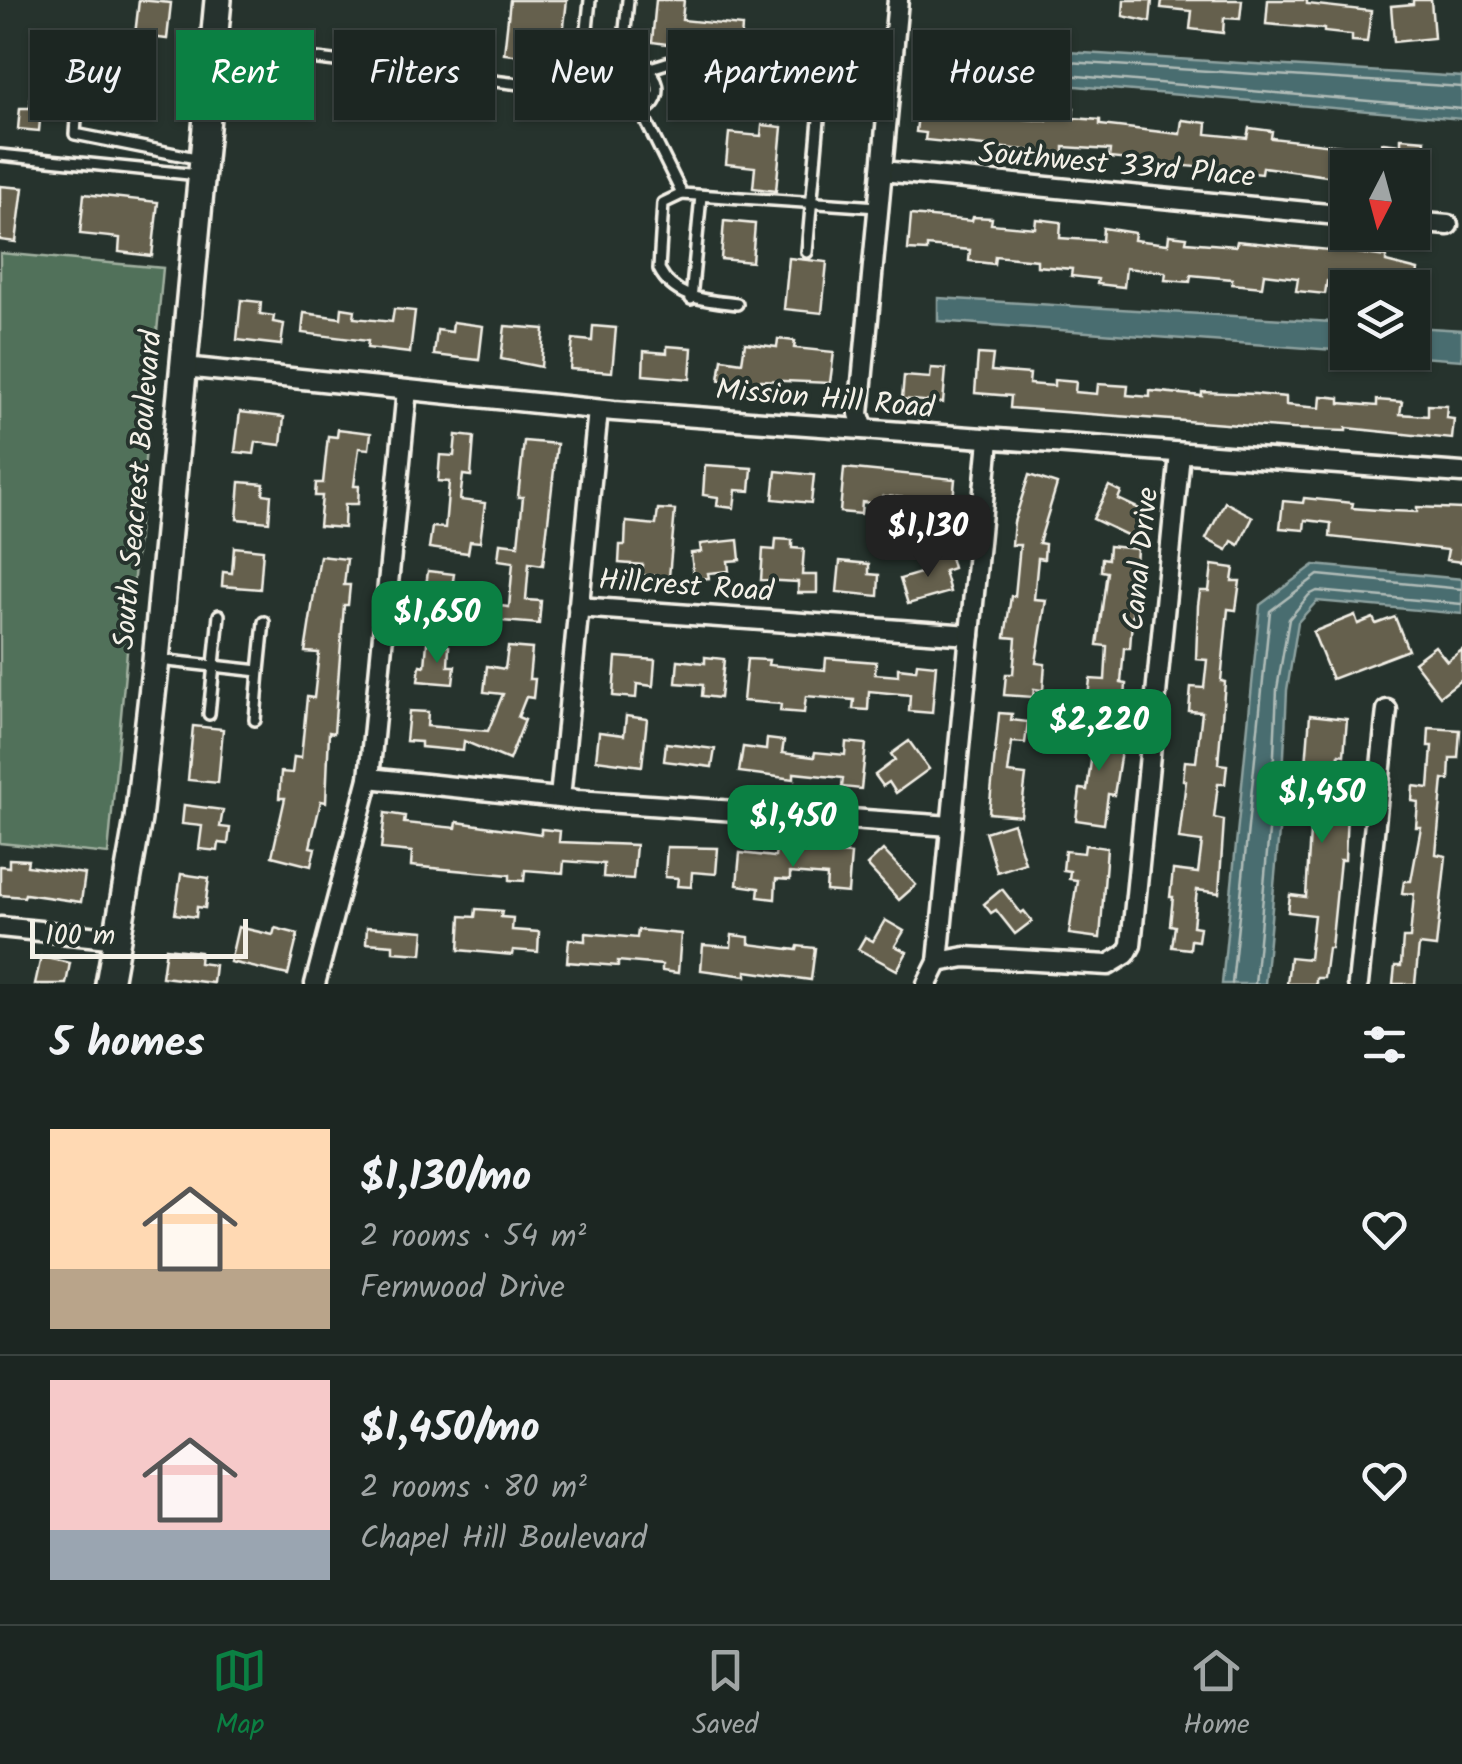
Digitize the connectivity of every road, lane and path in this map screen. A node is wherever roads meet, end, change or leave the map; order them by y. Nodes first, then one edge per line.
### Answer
1 (218, 0) edge
2 (590, 0) edge
3 (628, 0) edge
4 (898, 0) edge
5 (216, 30) edge
6 (587, 30) edge
7 (625, 30) edge
8 (314, 57) edge
9 (648, 69) edge
10 (648, 73) edge
11 (515, 83) edge
12 (648, 107) edge
13 (75, 120) edge
14 (207, 120) edge
15 (645, 120) edge
16 (0, 154) edge
17 (203, 167) junction
18 (882, 171) junction
19 (682, 194) junction
20 (701, 196) junction
21 (811, 203) junction
22 (878, 208) junction
23 (1330, 214) edge
24 (1430, 224) edge
25 (1448, 225) dead end
26 (807, 252) dead end
27 (691, 299) junction
28 (737, 304) dead end
29 (184, 368) junction
30 (407, 390) junction
31 (598, 410) junction
32 (864, 428) junction
33 (989, 440) junction
34 (1180, 454) junction
35 (1462, 473) edge
36 (578, 607) junction
37 (219, 615) dead end
38 (264, 622) dead end
39 (970, 635) junction
40 (156, 660) junction
41 (214, 666) junction
42 (259, 671) junction
43 (1387, 710) dead end
44 (209, 714) dead end
45 (256, 720) dead end
46 (369, 778) junction
47 (560, 798) junction
48 (951, 826) junction
49 (0, 927) edge
50 (119, 939) junction
51 (938, 962) junction
52 (108, 984) edge
53 (315, 984) edge
54 (927, 984) edge
55 (1358, 984) edge

1 - 5 street, South Seacrest Boulevard
2 - 6 lane
3 - 7 lane
4 - 18 street
8 - 11 lane
9 - 21 lane
10 - 12 lane
13 - 17 lane
14 - 17 street, South Seacrest Boulevard
15 - 19 lane
16 - 17 lane
17 - 29 street, South Seacrest Boulevard
18 - 22 street
18 - 23 street, Southwest 33rd Place
19 - 20 lane
19 - 27 lane
20 - 21 lane
20 - 27 lane
21 - 22 lane
21 - 26 lane
22 - 32 street
24 - 25 street
27 - 28 lane
29 - 30 street, Mission Hill Road
29 - 40 street, South Seacrest Boulevard
30 - 31 street, Mission Hill Road
30 - 46 street
31 - 32 street, Mission Hill Road
31 - 36 street
32 - 33 street, Mission Hill Road
33 - 34 street, Mission Hill Road
33 - 39 street
34 - 35 street, Mission Hill Road
34 - 51 street, Canal Drive
36 - 39 street, Hillcrest Road
36 - 47 street
37 - 41 lane
38 - 42 lane
39 - 48 street
40 - 41 lane
40 - 50 street, South Seacrest Boulevard
41 - 42 lane
41 - 44 lane
42 - 45 lane
43 - 55 street
46 - 47 street
46 - 53 street
47 - 48 street
48 - 51 street
49 - 50 street
50 - 52 street, South Seacrest Boulevard
51 - 54 street

